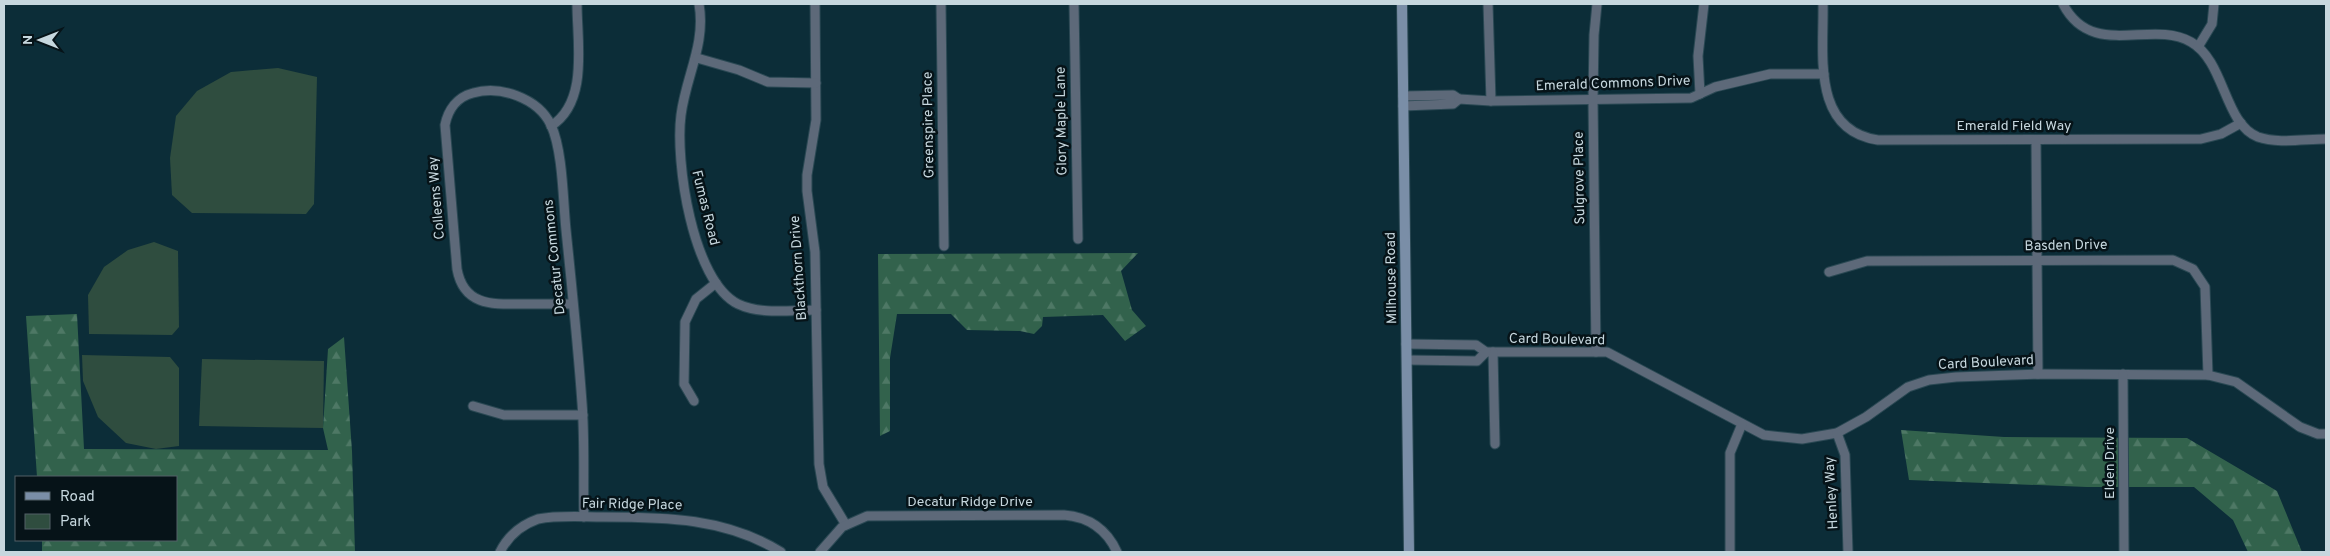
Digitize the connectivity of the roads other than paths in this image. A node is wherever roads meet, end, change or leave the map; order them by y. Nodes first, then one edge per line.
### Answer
1 (577, 4) edge
2 (699, 4) edge
3 (815, 4) edge
4 (941, 4) edge
5 (1074, 4) edge
6 (1402, 4) edge
7 (1488, 4) edge
8 (1596, 4) edge
9 (1704, 4) edge
10 (1823, 4) edge
11 (2063, 4) edge
12 (2214, 4) edge
13 (2198, 47) junction
14 (697, 58) junction
15 (1824, 74) junction
16 (816, 83) junction
17 (1700, 94) junction
18 (1593, 100) junction
19 (1403, 101) junction
20 (1491, 101) junction
21 (2241, 123) junction
22 (551, 126) junction
23 (2326, 139) edge
24 (2036, 140) junction
25 (1078, 239) dead end
26 (944, 246) dead end
27 (2037, 260) junction
28 (1829, 272) dead end
29 (716, 284) junction
30 (573, 304) junction
31 (816, 310) junction
32 (1406, 344) junction
33 (1489, 352) junction
34 (1596, 352) junction
35 (1406, 360) junction
36 (2038, 374) junction
37 (2123, 374) junction
38 (2208, 375) junction
39 (694, 401) dead end
40 (474, 406) dead end
41 (583, 415) junction
42 (1742, 424) junction
43 (1837, 433) junction
44 (2326, 434) edge
45 (1495, 444) dead end
46 (584, 517) junction
47 (846, 525) junction
48 (500, 552) edge
49 (782, 552) edge
50 (820, 552) edge
51 (1118, 552) edge
52 (1409, 552) edge
53 (1730, 552) edge
54 (1848, 552) edge
55 (2124, 552) edge

1 - 22 street
2 - 14 street, Fumas Road
3 - 16 street, Blackthorn Drive
4 - 26 street, Greenspire Place
5 - 25 street, Glory Maple Lane
6 - 19 street, Milhouse Road
7 - 20 street
8 - 18 street, Sulgrove Place
9 - 17 street
10 - 15 street, Emerald Field Way
11 - 13 street
12 - 13 street
13 - 21 street
14 - 16 street
14 - 29 street, Fumas Road
15 - 17 street, Emerald Commons Drive
15 - 24 street, Emerald Field Way
16 - 31 street, Blackthorn Drive
17 - 18 street, Emerald Commons Drive
18 - 20 street, Emerald Commons Drive
18 - 34 street, Sulgrove Place
19 - 20 street, Emerald Commons Drive
19 - 32 street, Milhouse Road
21 - 23 street
21 - 24 street, Emerald Field Way
22 - 30 street, Decatur Commons
22 - 30 street, Colleens Way
24 - 27 street
27 - 28 street, Basden Drive
27 - 36 street
27 - 38 street, Basden Drive
29 - 31 street, Fumas Road
29 - 39 street
30 - 41 street, Decatur Commons
31 - 47 street, Blackthorn Drive
32 - 33 street, Card Boulevard
32 - 35 street, Milhouse Road
33 - 34 street, Card Boulevard
33 - 35 street, Card Boulevard
33 - 45 street
34 - 42 street, Card Boulevard
35 - 52 street, Milhouse Road
36 - 37 street, Card Boulevard
36 - 43 street, Card Boulevard
37 - 38 street, Card Boulevard
37 - 55 street, Elden Drive
38 - 44 street, Card Boulevard
40 - 41 street
41 - 46 street, Decatur Commons
42 - 43 street, Card Boulevard
42 - 53 street
43 - 54 street, Henley Way
46 - 48 street, Fair Ridge Place
46 - 49 street, Fair Ridge Place
47 - 50 street, Decatur Ridge Drive
47 - 51 street, Decatur Ridge Drive

